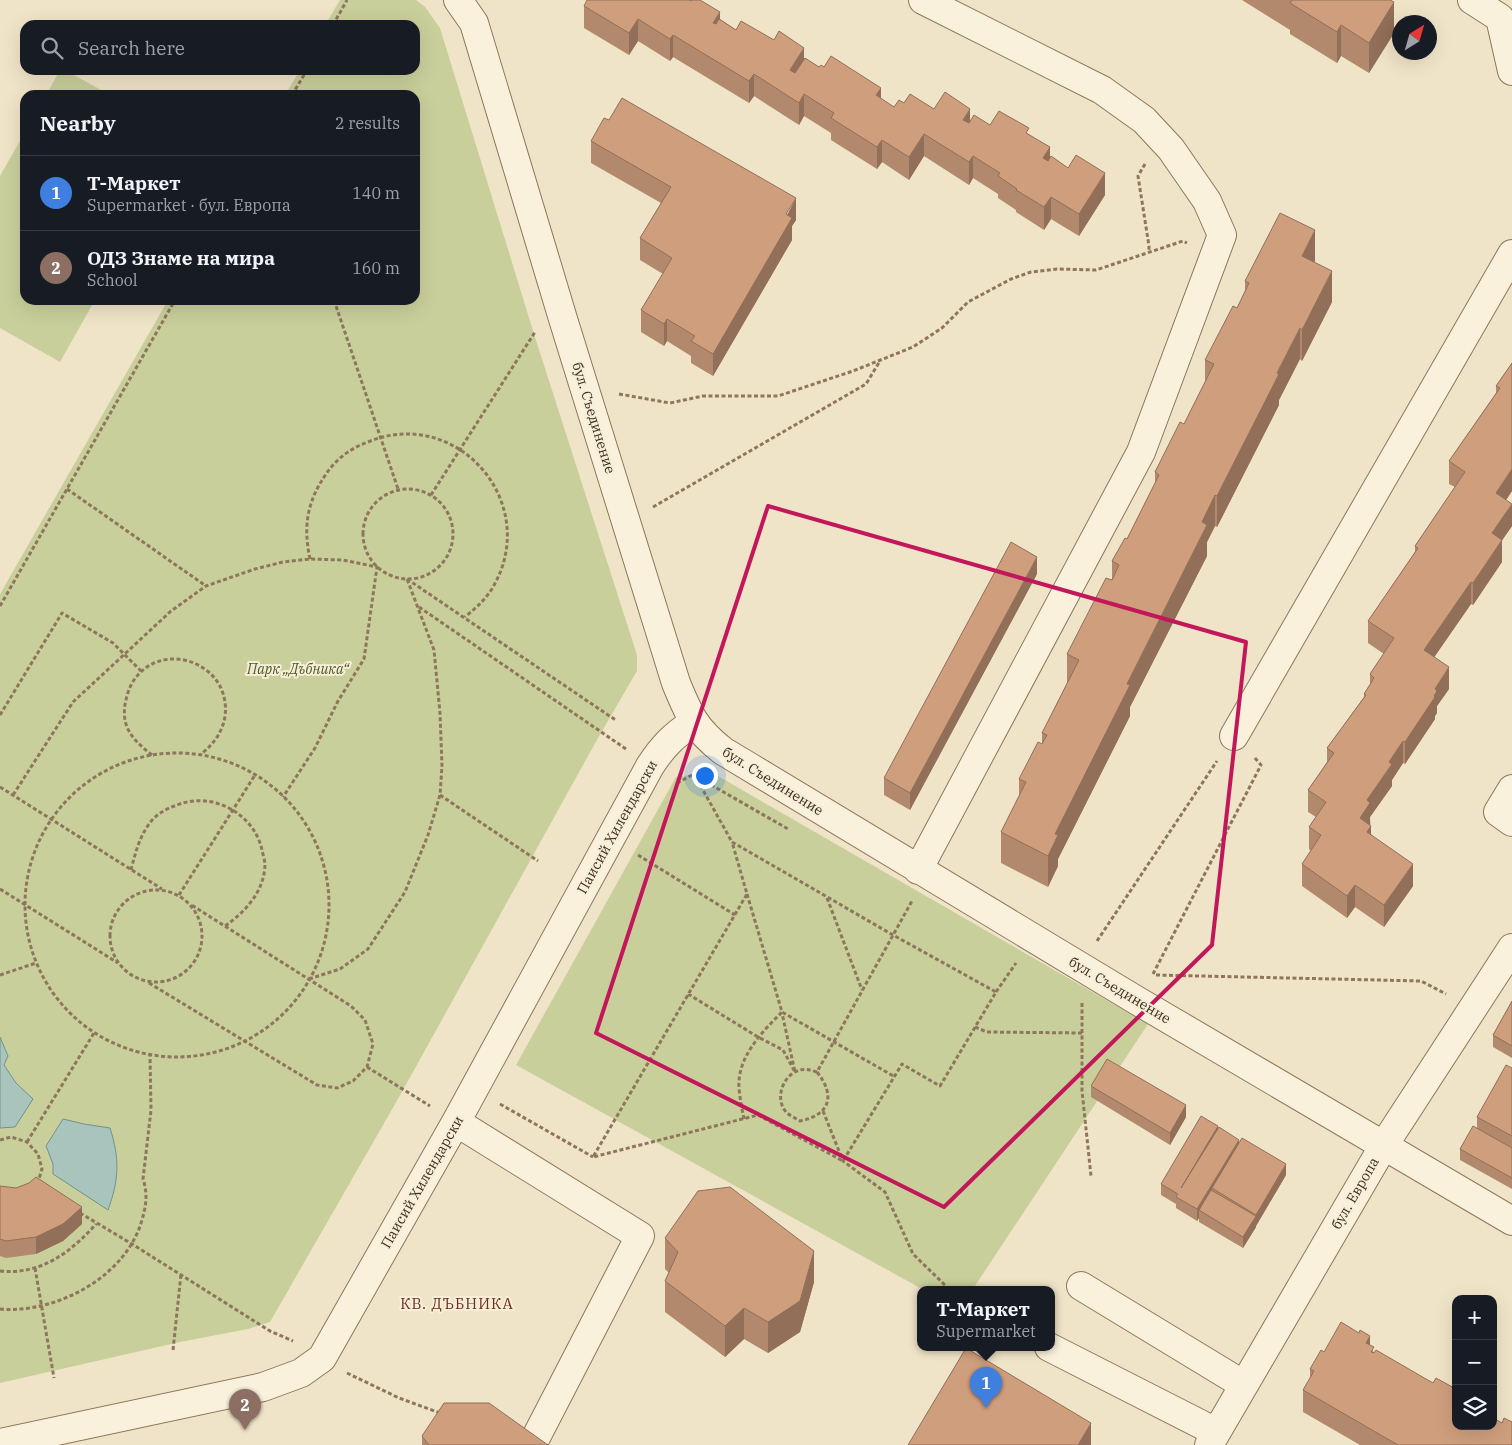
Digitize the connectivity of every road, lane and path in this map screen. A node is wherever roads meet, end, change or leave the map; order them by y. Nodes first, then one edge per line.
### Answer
1 (348, 0) edge
2 (458, 0) edge
3 (923, 0) edge
4 (1472, 0) edge
5 (477, 11) edge
6 (336, 20) edge
7 (1512, 71) edge
8 (304, 75) edge
9 (295, 90) edge
10 (1160, 138) junction
11 (1149, 252) junction
12 (1512, 254) edge
13 (1214, 258) junction
14 (171, 305) edge
15 (336, 305) edge
16 (537, 329) dead end
17 (881, 360) junction
18 (612, 393) dead end
19 (380, 437) junction
20 (460, 449) junction
21 (66, 489) junction
22 (398, 489) junction
23 (431, 495) junction
24 (648, 510) dead end
25 (310, 560) junction
26 (377, 568) junction
27 (407, 579) junction
28 (206, 586) junction
29 (0, 606) edge
30 (419, 607) junction
31 (465, 617) junction
32 (124, 654) junction
33 (141, 671) junction
34 (0, 715) edge
35 (617, 721) dead end
36 (694, 722) junction
37 (1234, 736) joint
38 (632, 753) dead end
39 (152, 755) junction
40 (200, 755) junction
41 (1261, 764) dead end
42 (694, 774) junction
43 (255, 775) junction
44 (0, 787) edge
45 (1512, 789) edge
46 (673, 790) dead end
47 (13, 795) junction
48 (440, 796) junction
49 (284, 797) junction
50 (234, 809) junction
51 (51, 819) junction
52 (1512, 822) edge
53 (794, 833) dead end
54 (732, 842) junction
55 (642, 847) dead end
56 (538, 861) dead end
57 (131, 870) junction
58 (918, 870) junction
59 (0, 890) edge
60 (162, 890) junction
61 (747, 894) junction
62 (179, 895) junction
63 (827, 897) junction
64 (190, 904) junction
65 (24, 905) junction
66 (920, 906) dead end
67 (734, 915) junction
68 (224, 926) junction
69 (893, 935) junction
70 (1512, 948) edge
71 (1008, 958) dead end
72 (36, 963) junction
73 (118, 963) junction
74 (1082, 967) junction
75 (1153, 974) junction
76 (0, 975) edge
77 (309, 979) junction
78 (149, 983) junction
79 (862, 990) junction
80 (996, 992) junction
81 (688, 994) junction
82 (1136, 1000) junction
83 (1473, 1008) junction
84 (782, 1012) junction
85 (975, 1027) junction
86 (94, 1032) junction
87 (1082, 1033) junction
88 (758, 1037) junction
89 (833, 1041) junction
90 (246, 1042) junction
91 (150, 1055) junction
92 (367, 1067) junction
93 (796, 1072) junction
94 (817, 1072) junction
95 (895, 1076) junction
96 (495, 1101) dead end
97 (431, 1107) dead end
98 (823, 1110) junction
99 (744, 1119) junction
100 (456, 1122) junction
101 (0, 1140) edge
102 (27, 1142) junction
103 (1384, 1145) junction
104 (593, 1157) junction
105 (843, 1161) junction
106 (1091, 1176) dead end
107 (41, 1188) edge
108 (72, 1208) edge
109 (1512, 1221) edge
110 (96, 1224) junction
111 (132, 1244) junction
112 (35, 1268) junction
113 (0, 1271) edge
114 (181, 1274) junction
115 (947, 1286) edge
116 (1081, 1286) dead end
117 (41, 1306) junction
118 (0, 1309) edge
119 (301, 1344) dead end
120 (173, 1350) dead end
121 (1055, 1350) edge
122 (346, 1372) dead end
123 (54, 1378) dead end
124 (1244, 1385) junction
125 (441, 1414) edge
126 (1212, 1438) edge
127 (0, 1443) edge
128 (532, 1445) edge

1 - 6 path
2 - 5 street, бул. Съединение
3 - 10 street
4 - 7 street
5 - 36 street, бул. Съединение
8 - 9 path
10 - 11 path
10 - 13 street
11 - 13 path
11 - 17 path
12 - 37 street
13 - 58 street
14 - 21 path
15 - 19 path
16 - 20 path
17 - 18 path
17 - 24 path
19 - 20 path
19 - 22 path
19 - 25 path
20 - 23 path
20 - 31 path
21 - 28 path
21 - 29 path
22 - 23 path
22 - 26 path
23 - 27 path
25 - 26 path
25 - 28 path
26 - 27 path
26 - 49 path
27 - 30 path
27 - 31 path
28 - 32 path
30 - 38 path
30 - 48 path
31 - 35 path
32 - 33 path
32 - 34 path
32 - 47 path
33 - 39 path
33 - 40 path
36 - 58 street, бул. Съединение
36 - 100 street, Паисий Хилендарски
37 - 74 path
39 - 40 path
39 - 51 path
40 - 43 path
41 - 75 path
42 - 46 path
42 - 53 path
42 - 54 path
43 - 49 path
43 - 50 path
44 - 47 path
45 - 52 street
47 - 51 path
48 - 56 path
48 - 77 path
49 - 77 path
50 - 57 path
50 - 62 path
50 - 68 path
51 - 57 path
51 - 65 path
54 - 61 path
54 - 63 path
55 - 67 path
57 - 60 path
58 - 74 street, бул. Съединение
59 - 65 path
60 - 62 path
60 - 73 path
61 - 67 path
61 - 84 path
62 - 64 path
63 - 69 path
63 - 79 path
64 - 68 path
64 - 78 path
65 - 72 path
65 - 73 path
66 - 69 path
67 - 81 path
68 - 77 path
69 - 79 path
69 - 80 path
70 - 83 street, бул. Европа
71 - 80 path
72 - 76 path
72 - 86 path
73 - 78 path
74 - 82 street, бул. Съединение
74 - 87 path
75 - 82 path
75 - 83 path
77 - 90 path
77 - 92 path
78 - 90 path
79 - 89 path
80 - 85 path
81 - 88 path
81 - 104 path
82 - 103 street, бул. Съединение
83 - 103 street, бул. Европа
84 - 88 path
84 - 89 path
84 - 93 path
85 - 87 path
85 - 95 path
86 - 91 path
86 - 102 path
87 - 106 path
88 - 93 path
88 - 99 path
89 - 94 path
89 - 95 path
90 - 91 path
90 - 92 path
91 - 111 path
92 - 97 path
93 - 94 path
93 - 98 path
94 - 98 path
95 - 105 path
96 - 104 path
98 - 105 path
99 - 104 path
99 - 105 path
100 - 127 street, Паисий Хилендарски
100 - 128 street
101 - 102 path
102 - 107 path
103 - 109 street, бул. Съединение
103 - 124 street, бул. Европа
105 - 115 path
108 - 110 path
110 - 111 path
110 - 112 path
111 - 114 path
111 - 117 path
112 - 113 path
112 - 117 path
114 - 119 path
114 - 120 path
116 - 124 street
117 - 118 path
117 - 123 path
121 - 126 street
122 - 125 path
124 - 126 street, бул. Европа

